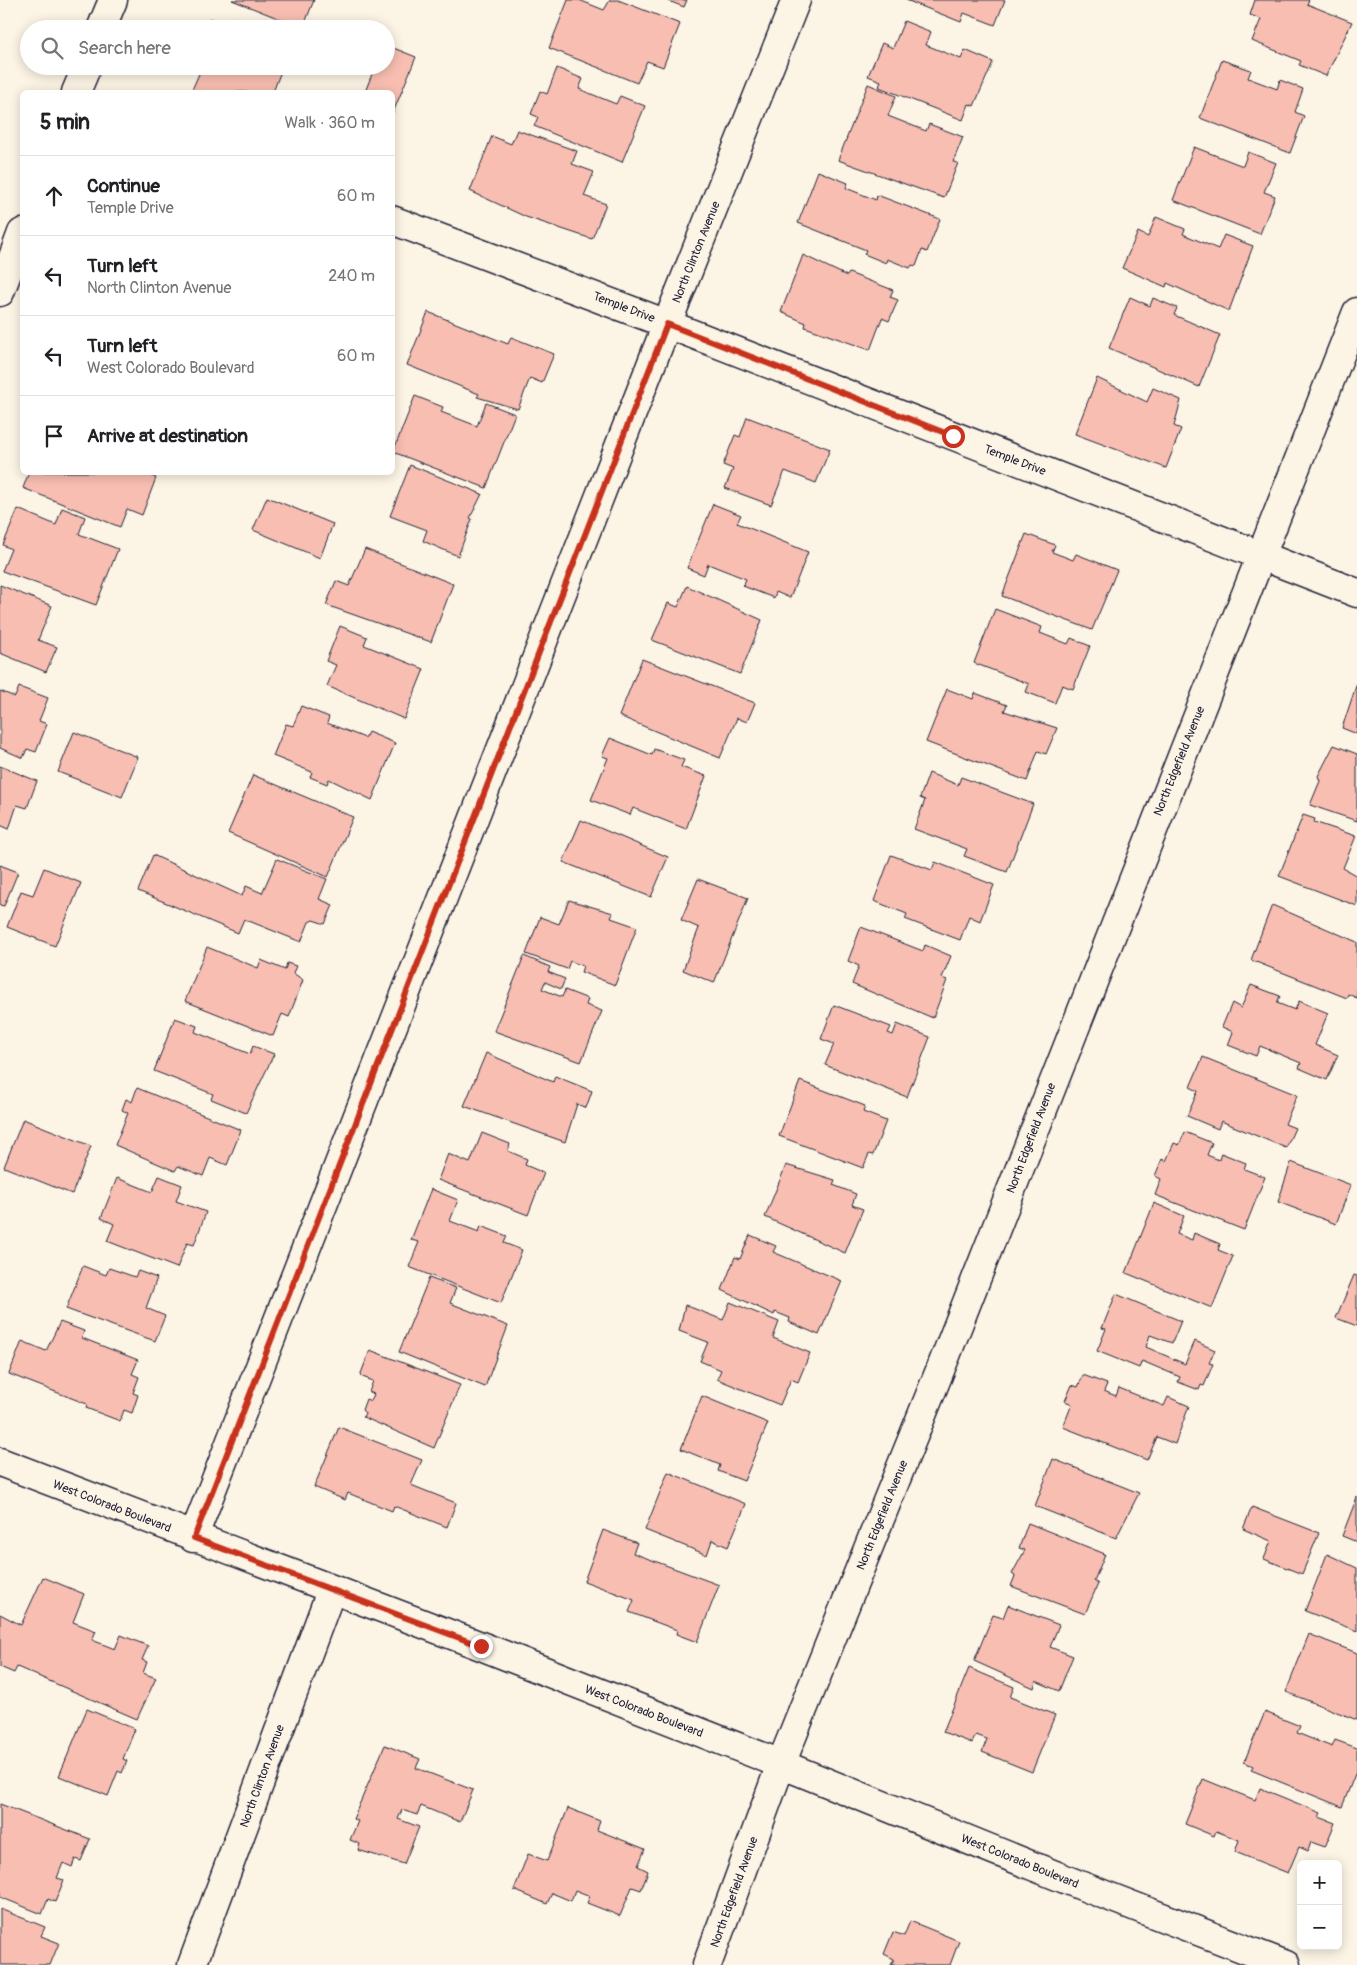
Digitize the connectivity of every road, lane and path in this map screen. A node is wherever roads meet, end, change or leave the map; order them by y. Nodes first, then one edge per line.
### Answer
1 (113, 0) edge
2 (796, 0) edge
3 (105, 20) edge
4 (83, 75) edge
5 (77, 90) edge
6 (395, 221) edge
7 (20, 239) edge
8 (0, 292) edge
9 (1357, 312) edge
10 (667, 324) junction
11 (1261, 555) junction
12 (1357, 593) edge
13 (0, 1462) edge
14 (194, 1538) junction
15 (331, 1591) junction
16 (781, 1764) junction
17 (193, 1964) edge
18 (707, 1965) edge
19 (1286, 1965) edge

1 - 3 street
2 - 10 street, North Clinton Avenue
4 - 5 street
6 - 10 street, Temple Drive
7 - 8 street
9 - 11 street, North Edgefield Avenue
10 - 11 street, Temple Drive
10 - 14 street, North Clinton Avenue
11 - 12 street, Temple Drive
11 - 16 street, North Edgefield Avenue
13 - 14 street, West Colorado Boulevard
14 - 15 street, West Colorado Boulevard
15 - 16 street, West Colorado Boulevard
15 - 17 street, North Clinton Avenue
16 - 18 street, North Edgefield Avenue
16 - 19 street, West Colorado Boulevard

